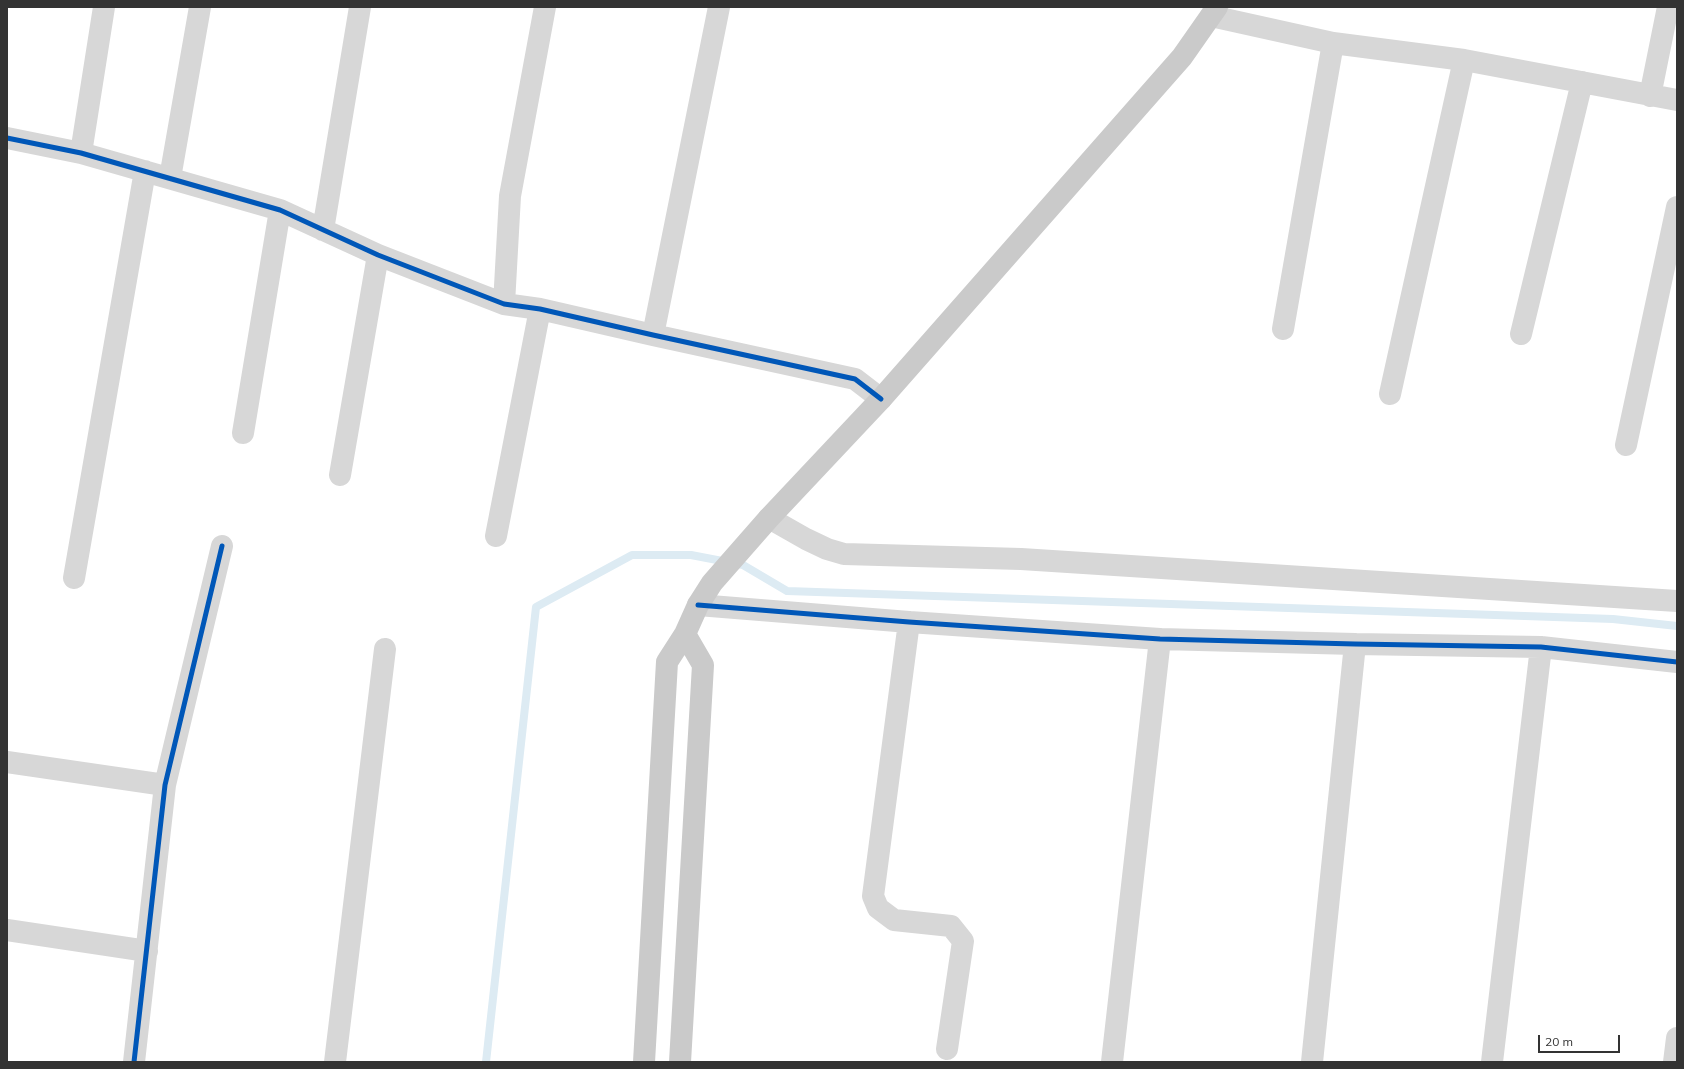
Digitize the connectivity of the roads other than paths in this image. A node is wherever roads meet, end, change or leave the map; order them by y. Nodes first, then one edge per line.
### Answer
1 (104, 7) edge
2 (200, 7) edge
3 (360, 7) edge
4 (545, 7) edge
5 (719, 7) edge
6 (1668, 7) edge
7 (1214, 12) edge
8 (1333, 42) junction
9 (1464, 60) junction
10 (1582, 82) junction
11 (1650, 96) junction
12 (1677, 100) edge
13 (7, 138) edge
14 (81, 153) junction
15 (145, 171) junction
16 (170, 178) junction
17 (1677, 207) edge
18 (280, 210) junction
19 (322, 230) junction
20 (378, 255) junction
21 (504, 304) junction
22 (540, 308) junction
23 (1283, 329) dead end
24 (1521, 334) dead end
25 (653, 335) junction
26 (1390, 394) dead end
27 (881, 399) junction
28 (243, 433) dead end
29 (1626, 445) dead end
30 (340, 475) dead end
31 (769, 518) junction
32 (496, 536) dead end
33 (222, 546) dead end
34 (74, 578) dead end
35 (1677, 601) edge
36 (698, 605) junction
37 (910, 622) junction
38 (685, 634) junction
39 (1160, 639) junction
40 (1355, 644) junction
41 (1541, 647) junction
42 (385, 649) dead end
43 (1677, 662) edge
44 (7, 762) edge
45 (165, 785) junction
46 (7, 930) edge
47 (147, 951) junction
48 (1677, 1038) edge
49 (947, 1049) dead end
50 (134, 1062) edge
51 (335, 1062) edge
52 (644, 1062) edge
53 (680, 1062) edge
54 (1112, 1062) edge
55 (1312, 1062) edge
56 (1492, 1062) edge
57 (1674, 1062) edge

1 - 14 street
2 - 16 street
3 - 19 street
4 - 21 street
5 - 25 street
6 - 11 street
7 - 8 street
7 - 27 main road
8 - 9 street
8 - 23 street
9 - 10 street
9 - 26 street
10 - 11 street
10 - 24 street
11 - 12 street
13 - 14 street
14 - 15 street
15 - 16 street
15 - 34 street
16 - 18 street
17 - 29 street
18 - 19 street
18 - 28 street
19 - 20 street
20 - 21 street
20 - 30 street
21 - 22 street
22 - 25 street
22 - 32 street
25 - 27 street
27 - 31 main road
31 - 35 street
31 - 36 main road
33 - 45 street
36 - 37 street
36 - 38 main road
37 - 39 street
37 - 49 street
38 - 52 main road
38 - 53 main road
39 - 40 street
39 - 54 street
40 - 41 street
40 - 55 street
41 - 43 street
41 - 56 street
42 - 51 street
44 - 45 street
45 - 47 street
46 - 47 street
47 - 50 street
48 - 57 street

